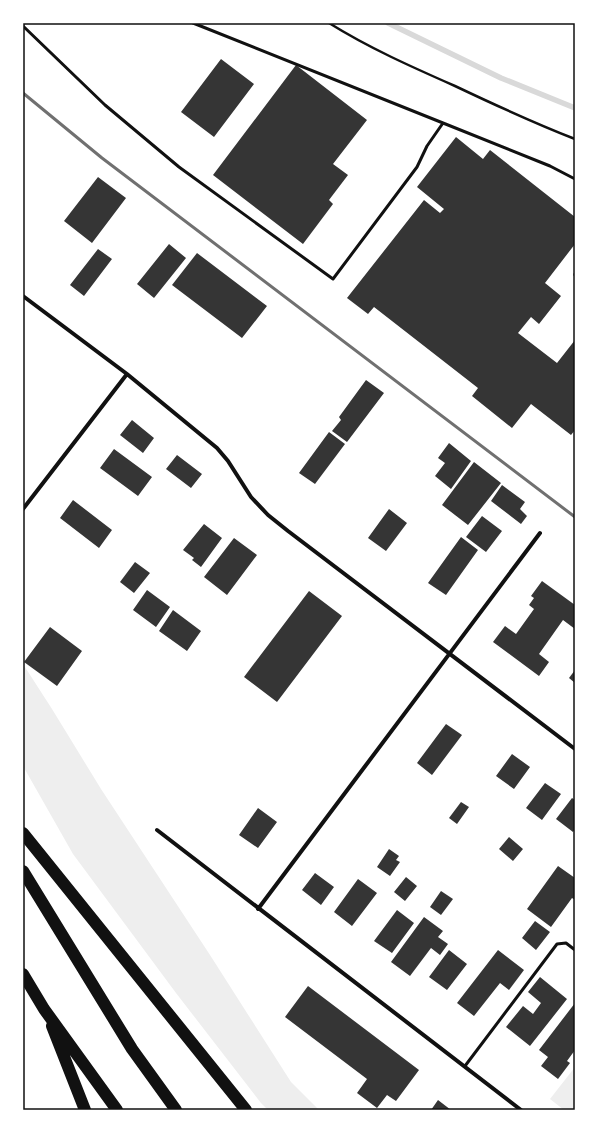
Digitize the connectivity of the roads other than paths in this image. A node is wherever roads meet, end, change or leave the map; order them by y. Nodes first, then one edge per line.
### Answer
1 (193, 23) edge
2 (23, 26) edge
3 (443, 123) junction
4 (575, 179) edge
5 (23, 296) edge
6 (127, 374) junction
7 (23, 509) edge
8 (540, 533) dead end
9 (450, 654) junction
10 (575, 749) edge
11 (157, 830) dead end
12 (23, 833) edge
13 (23, 871) edge
14 (258, 909) junction
15 (575, 950) edge
16 (23, 974) edge
17 (44, 1009) junction
18 (465, 1066) junction
19 (85, 1110) edge
20 (117, 1110) edge
21 (176, 1110) edge
22 (246, 1110) edge
23 (522, 1110) edge

1 - 3 lane
2 - 3 lane
3 - 4 lane
5 - 6 street
6 - 7 street
6 - 9 street
8 - 9 street
9 - 10 street
9 - 14 street
11 - 14 street
12 - 22 highway
13 - 21 highway
14 - 18 street
15 - 18 lane
16 - 17 highway
17 - 19 highway
17 - 20 highway
18 - 23 street

